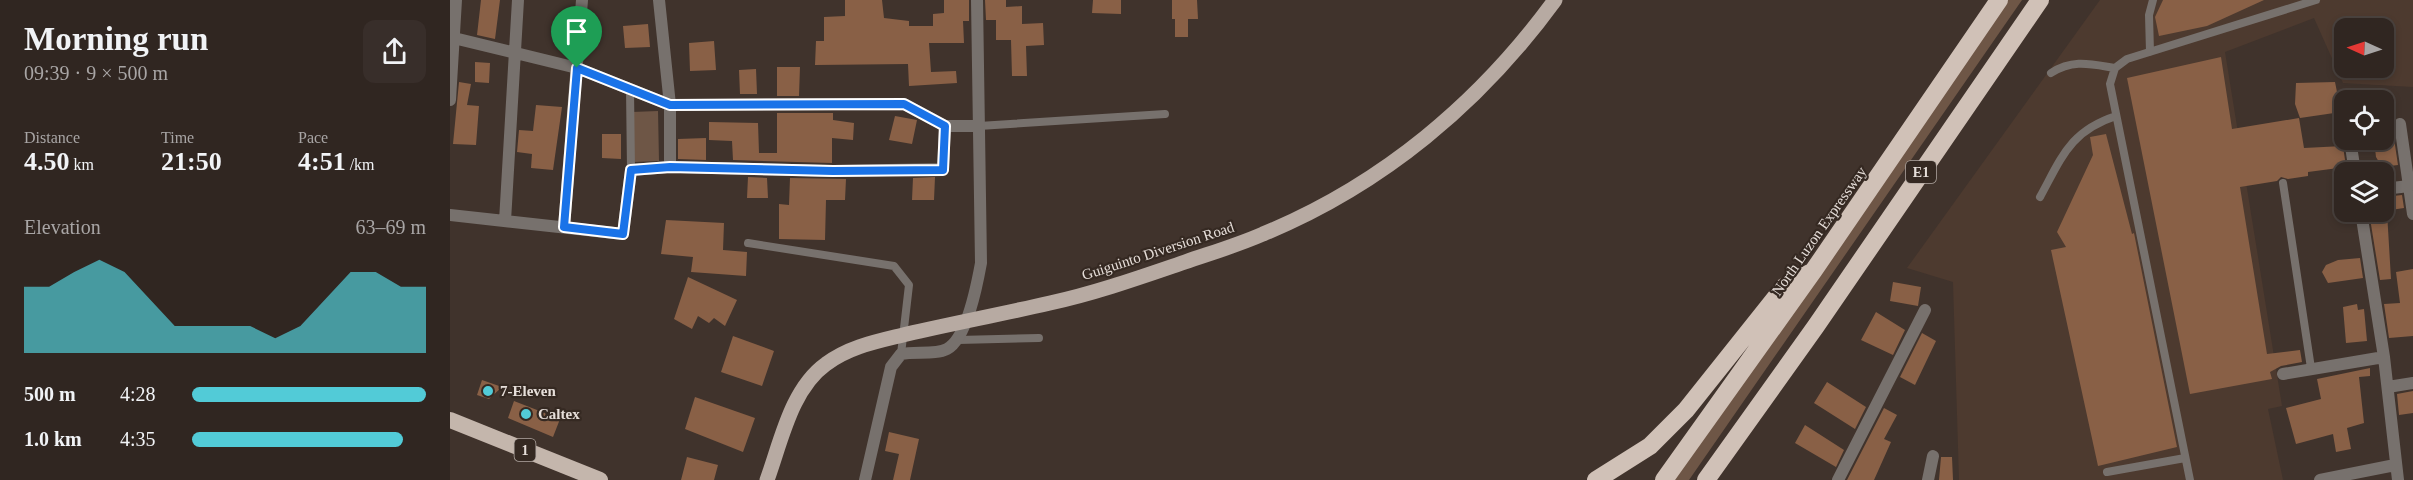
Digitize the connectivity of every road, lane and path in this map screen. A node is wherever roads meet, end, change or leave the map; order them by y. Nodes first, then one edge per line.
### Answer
1 (456, 0) edge
2 (518, 0) edge
3 (582, 0) edge
4 (659, 0) edge
5 (977, 0) edge
6 (1556, 0) edge
7 (1999, 0) edge
8 (2040, 0) edge
9 (2153, 0) edge
10 (2316, 0) edge
11 (2304, 2) edge
12 (452, 38) edge
13 (515, 52) junction
14 (2150, 52) junction
15 (577, 68) junction
16 (2115, 68) junction
17 (2051, 74) dead end
18 (630, 89) junction
19 (450, 100) edge
20 (670, 105) junction
21 (1165, 114) dead end
22 (2116, 116) junction
23 (2400, 124) dead end
24 (945, 126) junction
25 (979, 126) junction
26 (670, 167) junction
27 (631, 170) junction
28 (2283, 183) dead end
29 (2409, 186) junction
30 (2394, 188) edge
31 (2040, 197) dead end
32 (2413, 214) edge
33 (450, 215) edge
34 (505, 221) junction
35 (2363, 222) edge
36 (564, 227) junction
37 (748, 243) dead end
38 (1814, 270) junction
39 (1925, 310) dead end
40 (965, 320) junction
41 (1039, 338) dead end
42 (957, 340) junction
43 (901, 354) junction
44 (2384, 357) junction
45 (2311, 368) junction
46 (2283, 374) dead end
47 (2413, 383) edge
48 (2388, 387) junction
49 (450, 420) edge
50 (1933, 456) dead end
51 (2185, 458) junction
52 (2395, 465) junction
53 (2107, 472) dead end
54 (600, 480) edge
55 (768, 480) edge
56 (865, 480) edge
57 (1596, 480) edge
58 (1664, 480) edge
59 (1706, 480) edge
60 (1838, 480) edge
61 (1928, 480) edge
62 (2190, 480) edge
63 (2320, 480) edge
64 (2398, 480) edge

1 - 12 street
2 - 13 street
3 - 15 street
4 - 20 street
5 - 25 street
6 - 40 main road, Guiguinto Diversion Road
7 - 38 highway, North Luzon Expressway / E1
8 - 59 highway, E1
9 - 14 lane
10 - 11 lane
11 - 14 lane
12 - 13 street
12 - 19 street
13 - 15 street
13 - 34 street
14 - 16 lane
15 - 18 street
15 - 36 street
16 - 17 lane
16 - 22 lane
18 - 20 street
18 - 27 lane
20 - 24 street
20 - 26 street
21 - 25 lane
22 - 31 lane
22 - 51 lane
23 - 29 street
24 - 25 street
24 - 26 street
25 - 40 street
26 - 27 street
27 - 36 street
28 - 45 lane
29 - 30 street
29 - 32 street
33 - 34 street
34 - 36 street
35 - 44 street
37 - 43 lane
38 - 57 highway
38 - 58 highway, North Luzon Expressway / E1
39 - 60 street
40 - 42 street
40 - 55 main road, Guiguinto Diversion Road
41 - 42 lane
42 - 43 street
43 - 56 street
44 - 45 street
44 - 48 street
45 - 46 street
47 - 48 street
48 - 52 street
49 - 54 highway, 1
50 - 61 street
51 - 53 lane
51 - 62 lane
52 - 63 street
52 - 64 street

